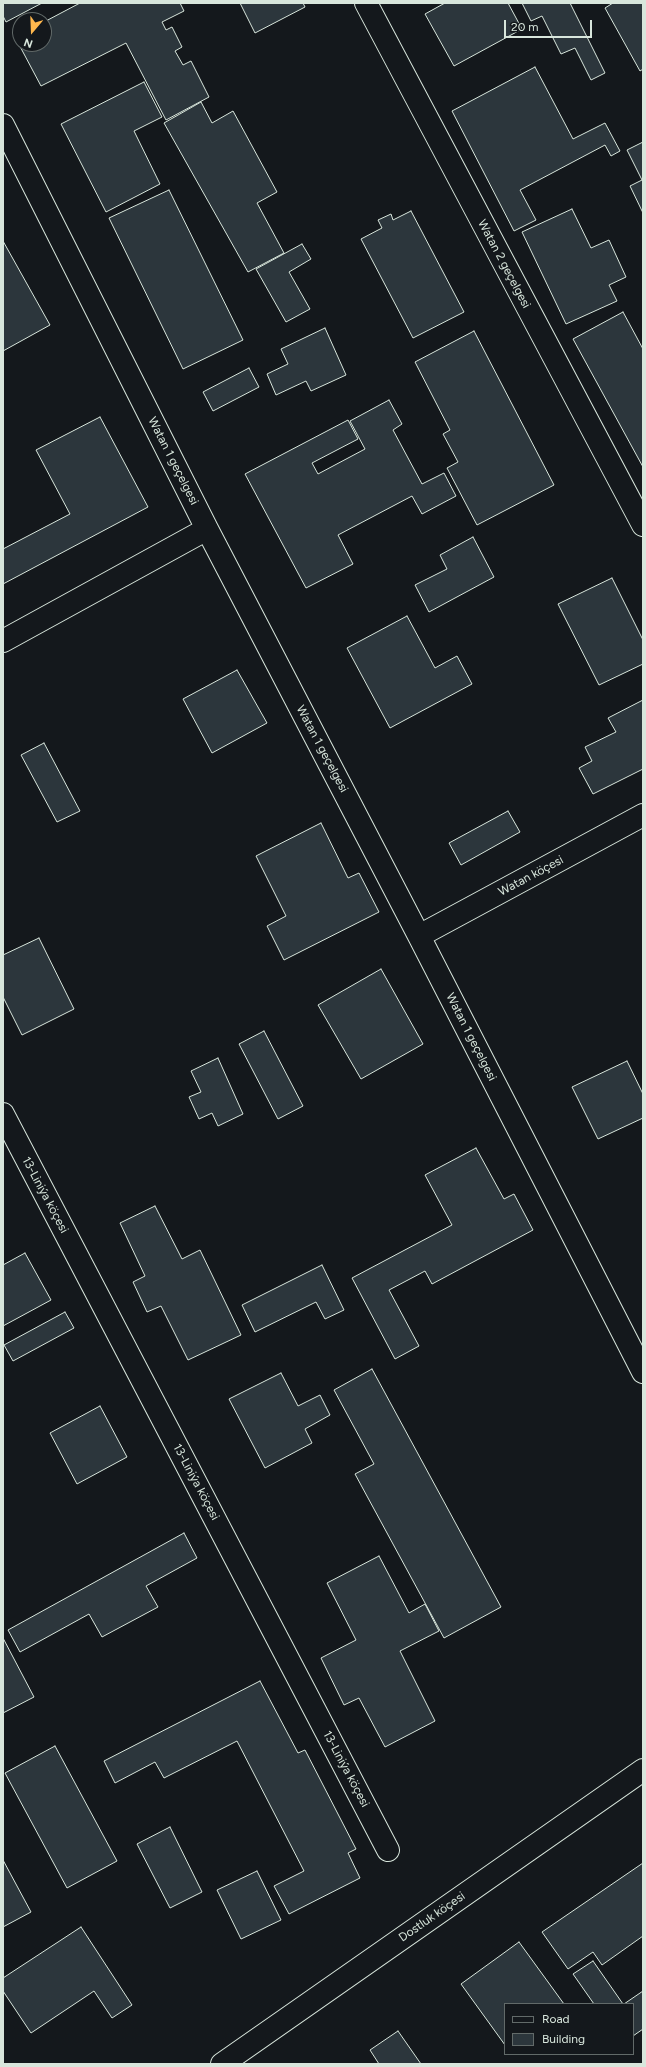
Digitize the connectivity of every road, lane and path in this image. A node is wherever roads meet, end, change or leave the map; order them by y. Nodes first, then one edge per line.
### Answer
1 (366, 3) edge
2 (3, 125) edge
3 (643, 525) edge
4 (206, 529) junction
5 (3, 641) edge
6 (643, 816) edge
7 (419, 936) junction
8 (3, 1114) edge
9 (643, 1372) edge
10 (643, 1770) edge
11 (388, 1850) dead end
12 (222, 2064) edge

1 - 3 street, Watan 2 geçelgesi
2 - 4 street, Watan 1 geçelgesi
4 - 5 street
4 - 7 street, Watan 1 geçelgesi
6 - 7 street, Watan köçesi
7 - 9 street, Watan 1 geçelgesi
8 - 11 street, 13-Liniýa köçesi
10 - 12 street, Dostluk köçesi

